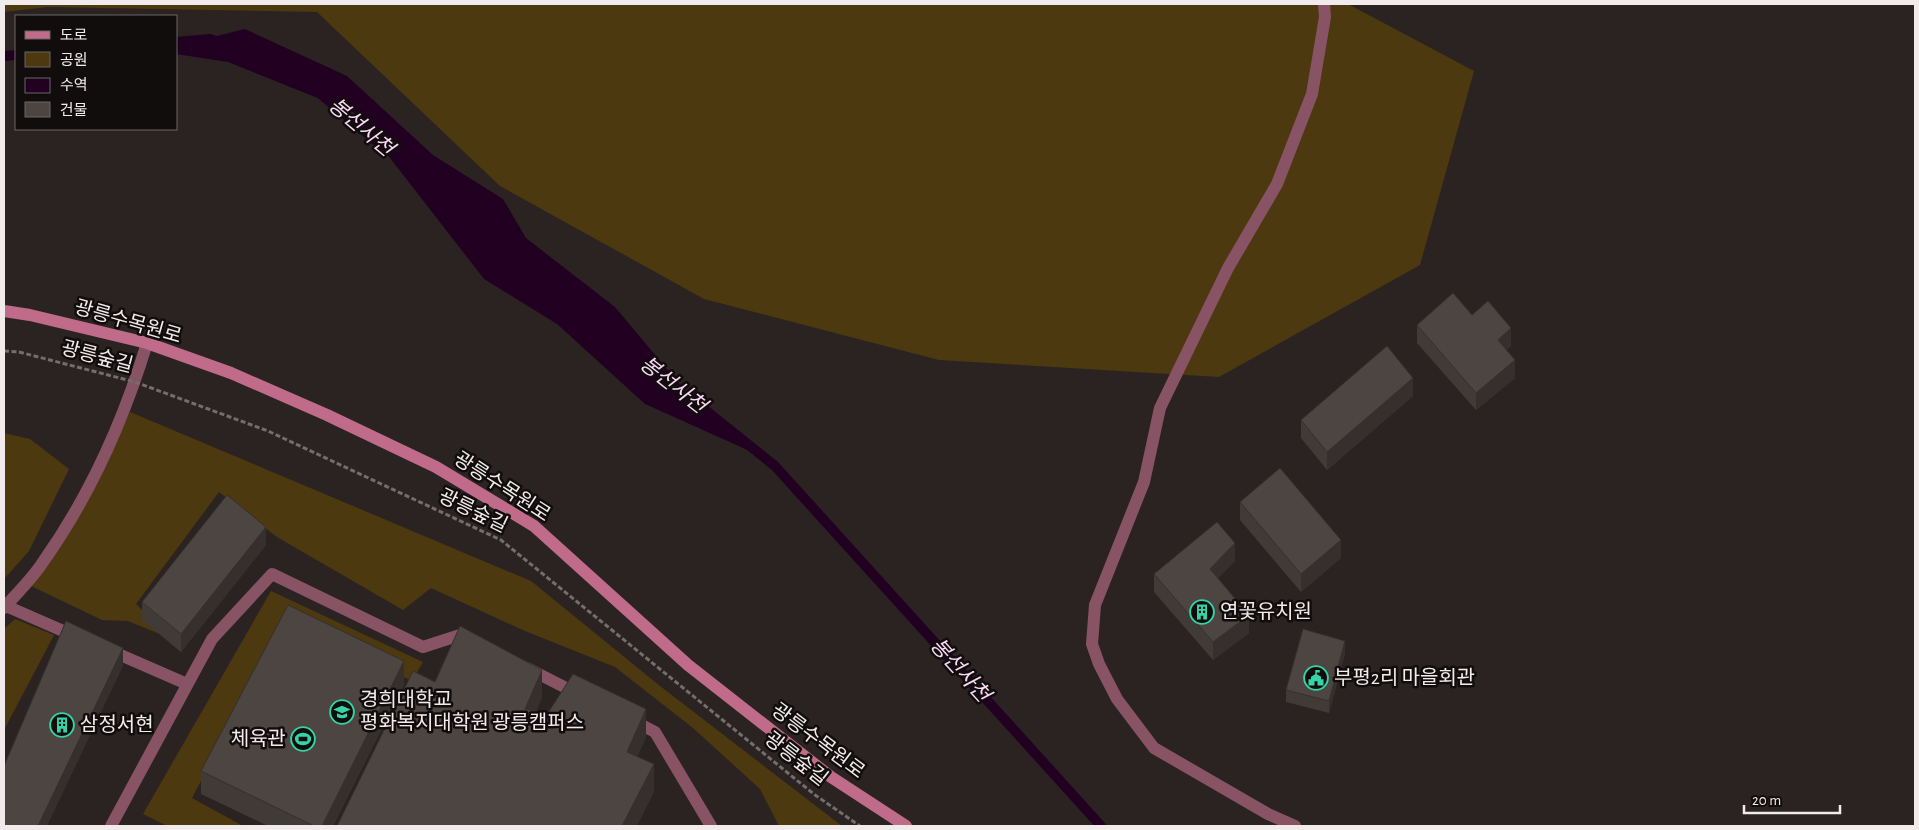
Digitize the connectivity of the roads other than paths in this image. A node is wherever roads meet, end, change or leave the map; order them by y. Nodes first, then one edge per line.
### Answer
1 (1324, 4) edge
2 (4, 311) edge
3 (147, 343) junction
4 (5, 607) edge
5 (478, 644) edge
6 (514, 662) edge
7 (188, 684) junction
8 (593, 701) edge
9 (620, 714) edge
10 (111, 826) edge
11 (711, 826) edge
12 (906, 826) edge
13 (1295, 826) edge

1 - 13 street
2 - 3 street, 광릉수목원로
3 - 4 street
3 - 12 street, 광릉수목원로
4 - 7 street
5 - 7 street
6 - 8 street
7 - 10 street
9 - 11 street

